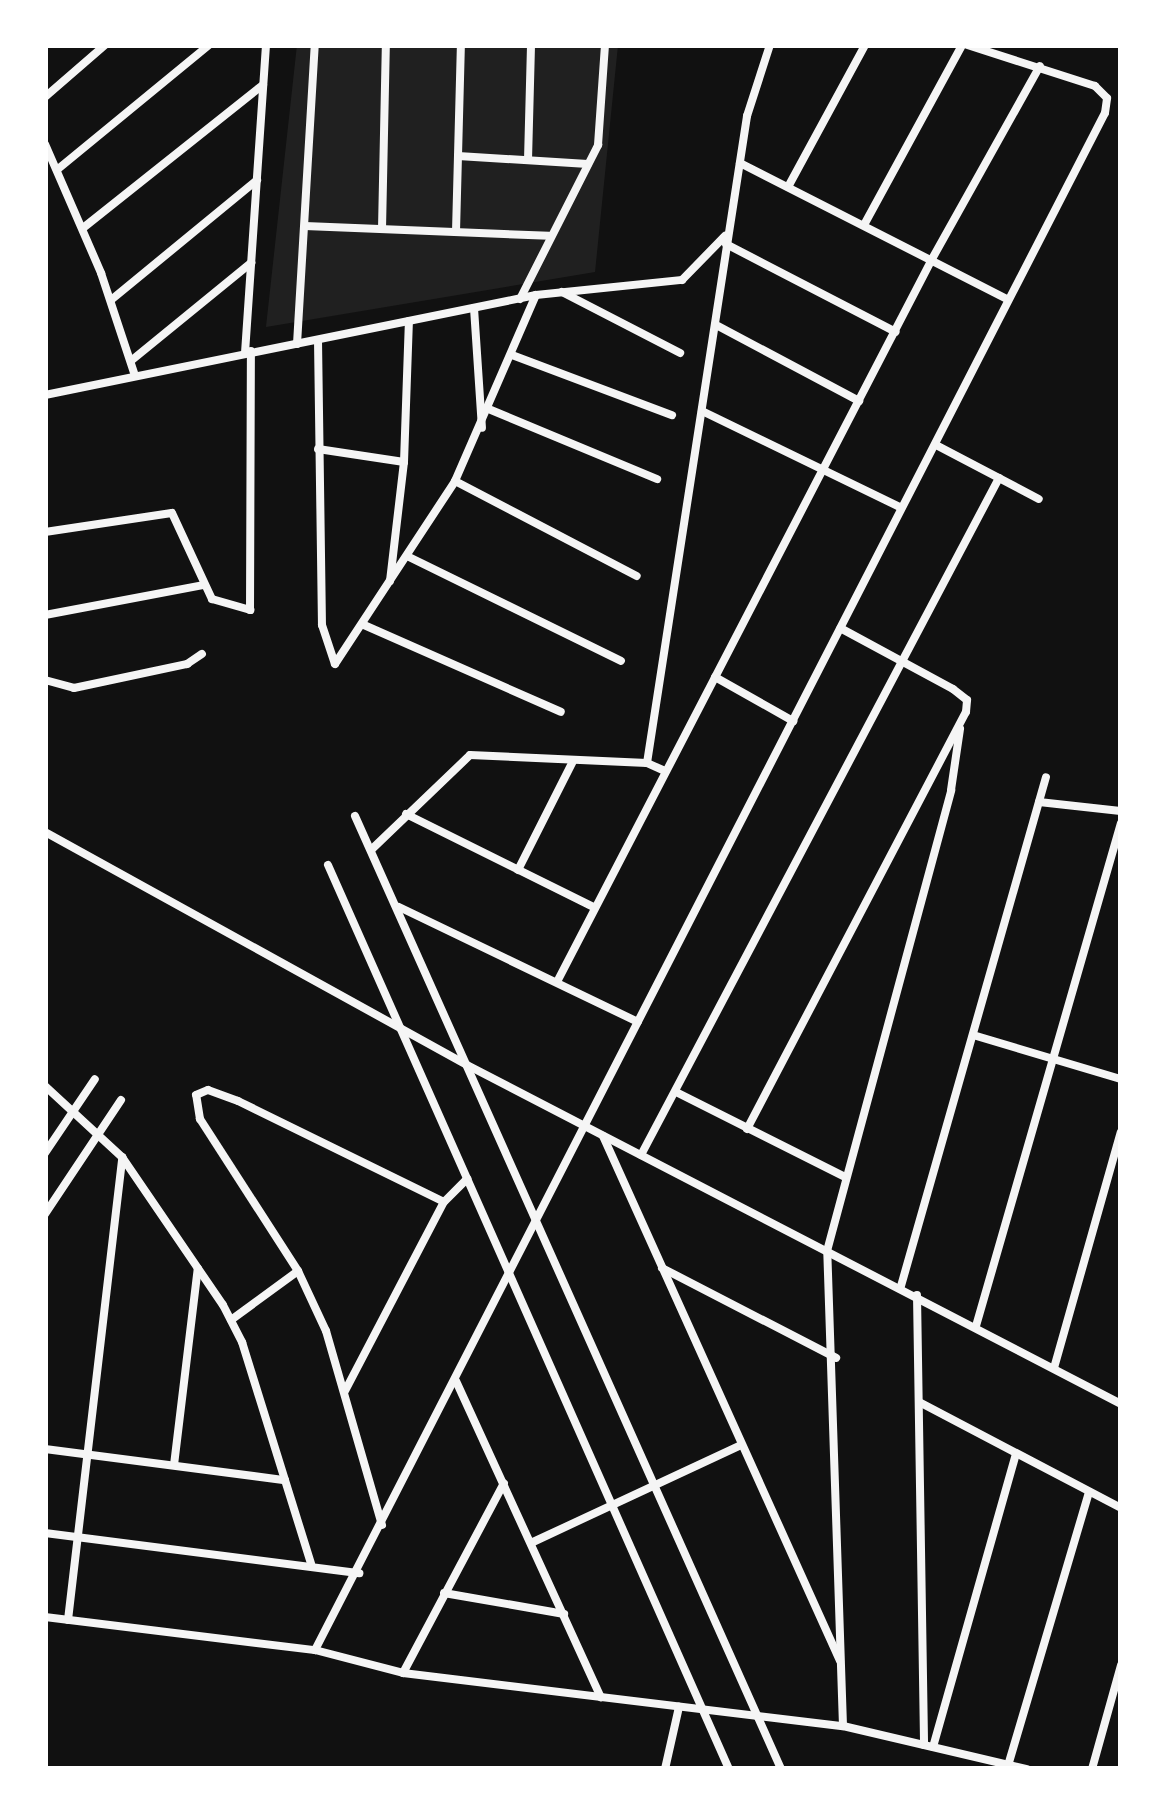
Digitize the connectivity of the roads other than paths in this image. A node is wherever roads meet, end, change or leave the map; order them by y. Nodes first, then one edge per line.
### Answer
1 (105, 45) edge
2 (209, 45) edge
3 (266, 45) edge
4 (315, 45) edge
5 (386, 45) edge
6 (461, 45) edge
7 (531, 45) edge
8 (605, 45) edge
9 (770, 45) edge
10 (866, 45) edge
11 (964, 45) edge
12 (1040, 66) junction
13 (263, 86) junction
14 (45, 97) edge
15 (45, 144) edge
16 (458, 156) junction
17 (528, 160) junction
18 (740, 163) junction
19 (588, 164) junction
20 (58, 169) junction
21 (257, 180) junction
22 (788, 187) junction
23 (864, 224) junction
24 (306, 226) junction
25 (83, 228) junction
26 (382, 229) junction
27 (456, 232) junction
28 (549, 236) junction
29 (727, 239) junction
30 (932, 259) junction
31 (251, 263) junction
32 (562, 292) junction
33 (536, 295) junction
34 (520, 299) junction
35 (1007, 299) junction
36 (111, 300) junction
37 (474, 308) junction
38 (409, 321) junction
39 (718, 326) junction
40 (896, 332) junction
41 (318, 340) junction
42 (297, 344) junction
43 (248, 352) junction
44 (680, 352) dead end
45 (512, 355) junction
46 (132, 360) junction
47 (135, 376) junction
48 (45, 396) edge
49 (859, 401) junction
50 (491, 410) junction
51 (702, 410) junction
52 (672, 415) dead end
53 (482, 428) junction
54 (936, 445) junction
55 (318, 449) junction
56 (404, 462) junction
57 (827, 469) junction
58 (999, 478) junction
59 (657, 479) dead end
60 (456, 482) junction
61 (1039, 499) dead end
62 (900, 507) junction
63 (45, 532) edge
64 (409, 557) junction
65 (637, 576) dead end
66 (390, 583) junction
67 (204, 585) junction
68 (45, 616) edge
69 (364, 625) junction
70 (840, 628) junction
71 (202, 654) dead end
72 (621, 660) dead end
73 (900, 661) junction
74 (715, 677) junction
75 (45, 680) edge
76 (561, 712) dead end
77 (792, 722) junction
78 (960, 729) junction
79 (574, 761) junction
80 (647, 763) junction
81 (665, 771) junction
82 (1046, 776) dead end
83 (1039, 802) junction
84 (1121, 811) edge
85 (406, 814) junction
86 (355, 816) dead end
87 (1121, 823) edge
88 (45, 832) edge
89 (371, 850) junction
90 (328, 864) dead end
91 (518, 870) junction
92 (398, 907) junction
93 (593, 908) junction
94 (558, 980) junction
95 (638, 1022) junction
96 (403, 1031) junction
97 (973, 1034) junction
98 (1053, 1059) junction
99 (467, 1065) junction
100 (95, 1078) dead end
101 (1121, 1079) edge
102 (45, 1086) edge
103 (676, 1092) junction
104 (121, 1100) dead end
105 (75, 1109) junction
106 (586, 1126) junction
107 (748, 1129) junction
108 (1121, 1132) edge
109 (100, 1133) junction
110 (604, 1136) junction
111 (45, 1154) edge
112 (641, 1155) junction
113 (122, 1157) junction
114 (845, 1177) junction
115 (467, 1180) junction
116 (444, 1202) junction
117 (45, 1214) edge
118 (537, 1217) junction
119 (828, 1251) junction
120 (660, 1266) junction
121 (198, 1268) junction
122 (298, 1271) junction
123 (510, 1273) junction
124 (902, 1286) junction
125 (917, 1294) junction
126 (232, 1320) junction
127 (976, 1326) junction
128 (836, 1358) junction
129 (1054, 1368) junction
130 (456, 1380) junction
131 (344, 1393) junction
132 (921, 1402) junction
133 (1121, 1404) edge
134 (739, 1446) junction
135 (45, 1448) edge
136 (1016, 1453) junction
137 (88, 1454) junction
138 (174, 1465) junction
139 (285, 1480) junction
140 (504, 1482) junction
141 (656, 1485) junction
142 (1089, 1492) junction
143 (612, 1504) junction
144 (1121, 1508) edge
145 (382, 1526) junction
146 (45, 1534) edge
147 (78, 1538) junction
148 (533, 1542) junction
149 (311, 1563) junction
150 (359, 1572) junction
151 (444, 1593) junction
152 (564, 1614) junction
153 (45, 1617) edge
154 (68, 1620) junction
155 (316, 1650) junction
156 (1121, 1665) edge
157 (844, 1667) junction
158 (403, 1673) junction
159 (601, 1697) junction
160 (679, 1707) junction
161 (704, 1709) junction
162 (757, 1714) junction
163 (843, 1726) junction
164 (929, 1746) junction
165 (1008, 1766) edge
166 (665, 1769) edge
167 (729, 1769) edge
168 (782, 1769) edge
169 (1027, 1769) edge
170 (1092, 1769) edge

1 - 14 street
2 - 20 street
3 - 13 street
4 - 24 street
5 - 26 street
6 - 16 street
7 - 17 street
8 - 19 street
9 - 18 street
10 - 22 street
11 - 12 street
11 - 23 street
12 - 30 street
12 - 35 street
13 - 21 street
13 - 25 street
15 - 20 street
16 - 17 street
16 - 27 street
17 - 19 street
18 - 22 street
18 - 29 street
19 - 28 street
20 - 25 street
21 - 31 street
21 - 36 street
22 - 23 street
23 - 30 street
24 - 26 street
24 - 42 street
25 - 36 street
26 - 27 street
27 - 28 street
28 - 34 street
29 - 32 street
29 - 39 street
29 - 40 street
30 - 35 street
30 - 40 street
31 - 43 street
31 - 46 street
32 - 33 street
32 - 44 street
33 - 34 street
33 - 45 street
34 - 37 street
35 - 54 street
36 - 46 street
37 - 38 street
37 - 53 street
38 - 41 street
38 - 56 street
39 - 49 street
39 - 51 street
40 - 49 street
41 - 42 street
41 - 55 street
42 - 43 street
43 - 47 street
43 - 67 street
45 - 50 street
45 - 52 street
46 - 47 street
47 - 48 street
49 - 57 street
50 - 53 street
50 - 59 street
51 - 57 street
51 - 80 street
53 - 60 street
54 - 58 street
54 - 62 street
55 - 56 street
55 - 69 street
56 - 66 street
57 - 62 street
57 - 74 street
58 - 61 street
58 - 73 street
60 - 64 street
60 - 65 street
62 - 70 street
63 - 67 street
64 - 66 street
64 - 72 street
66 - 69 street
67 - 68 street
69 - 76 street
70 - 73 street
70 - 77 street
71 - 75 street
73 - 78 street
73 - 103 street
74 - 77 street
74 - 81 street
77 - 95 street
78 - 107 street
78 - 114 street
79 - 80 street
79 - 85 street
79 - 91 street
80 - 81 street
81 - 93 street
82 - 83 street
83 - 84 street
83 - 97 street
85 - 89 street
85 - 91 street
86 - 89 street
87 - 98 street
88 - 96 street
89 - 92 street
90 - 96 street
91 - 93 street
92 - 94 street
92 - 99 street
93 - 94 street
94 - 95 street
95 - 106 street
96 - 99 street
96 - 115 street
97 - 98 street
97 - 124 street
98 - 101 street
98 - 127 street
99 - 106 street
99 - 118 street
100 - 105 street
102 - 105 street
103 - 107 street
103 - 112 street
104 - 109 street
105 - 109 street
105 - 111 street
106 - 110 street
106 - 118 street
107 - 114 street
108 - 129 street
109 - 113 street
109 - 117 street
110 - 112 street
110 - 120 street
112 - 119 street
113 - 121 street
113 - 137 street
114 - 119 street
115 - 116 street
115 - 123 street
116 - 122 street
116 - 131 street
118 - 123 street
118 - 141 street
119 - 124 street
119 - 128 street
120 - 128 street
120 - 134 street
121 - 126 street
121 - 138 street
122 - 126 street
122 - 131 street
123 - 130 street
123 - 143 street
124 - 125 street
125 - 127 street
125 - 132 street
126 - 139 street
127 - 129 street
128 - 157 street
129 - 133 street
130 - 140 street
130 - 145 street
131 - 145 street
132 - 136 street
132 - 164 street
134 - 141 street
134 - 157 street
135 - 137 street
136 - 142 street
136 - 164 street
137 - 138 street
137 - 147 street
138 - 139 street
139 - 149 street
140 - 148 street
140 - 151 street
141 - 143 street
141 - 162 street
142 - 144 street
142 - 165 street
143 - 148 street
143 - 161 street
145 - 150 street
146 - 147 street
147 - 149 street
147 - 154 street
148 - 152 street
149 - 150 street
150 - 155 street
151 - 152 street
151 - 158 street
152 - 159 street
153 - 154 street
154 - 155 street
155 - 158 street
156 - 170 street
157 - 163 street
158 - 159 street
159 - 160 street
160 - 161 street
160 - 166 street
161 - 162 street
161 - 167 street
162 - 163 street
162 - 168 street
163 - 164 street
164 - 165 street
165 - 169 street

